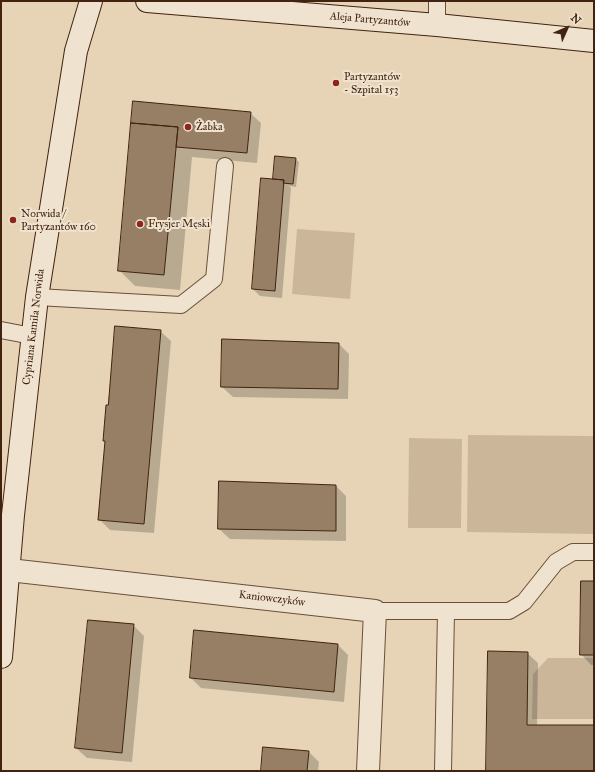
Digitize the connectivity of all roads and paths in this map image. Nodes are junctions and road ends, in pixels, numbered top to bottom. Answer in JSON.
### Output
{"nodes":[{"id":1,"x":91,"y":1,"type":"edge"},
{"id":2,"x":147,"y":1,"type":"edge"},
{"id":3,"x":437,"y":1,"type":"edge"},
{"id":4,"x":437,"y":25,"type":"junction"},
{"id":5,"x":594,"y":41,"type":"edge"},
{"id":6,"x":226,"y":166,"type":"dead end"},
{"id":7,"x":37,"y":297,"type":"junction"},
{"id":8,"x":1,"y":330,"type":"edge"},
{"id":9,"x":32,"y":336,"type":"junction"},
{"id":10,"x":594,"y":552,"type":"edge"},
{"id":11,"x":9,"y":570,"type":"junction"},
{"id":12,"x":375,"y":611,"type":"junction"},
{"id":13,"x":446,"y":611,"type":"junction"},
{"id":14,"x":1,"y":657,"type":"edge"},
{"id":15,"x":368,"y":771,"type":"edge"},
{"id":16,"x":443,"y":771,"type":"edge"}],
"edges":[{"from":1,"to":7,"type":"street","name":"Cypriana Kamila Norwida"},
{"from":2,"to":4,"type":"street","name":"Aleja Partyzantów"},
{"from":3,"to":4,"type":"lane"},
{"from":4,"to":5,"type":"street","name":"Aleja Partyzantów"},
{"from":6,"to":7,"type":"lane"},
{"from":7,"to":9,"type":"street","name":"Cypriana Kamila Norwida"},
{"from":8,"to":9,"type":"lane"},
{"from":9,"to":11,"type":"street","name":"Cypriana Kamila Norwida"},
{"from":10,"to":13,"type":"lane"},
{"from":11,"to":12,"type":"street","name":"Kaniowczyków"},
{"from":11,"to":14,"type":"street","name":"Cypriana Kamila Norwida"},
{"from":12,"to":13,"type":"lane"},
{"from":12,"to":15,"type":"street"},
{"from":13,"to":16,"type":"lane"}]}
